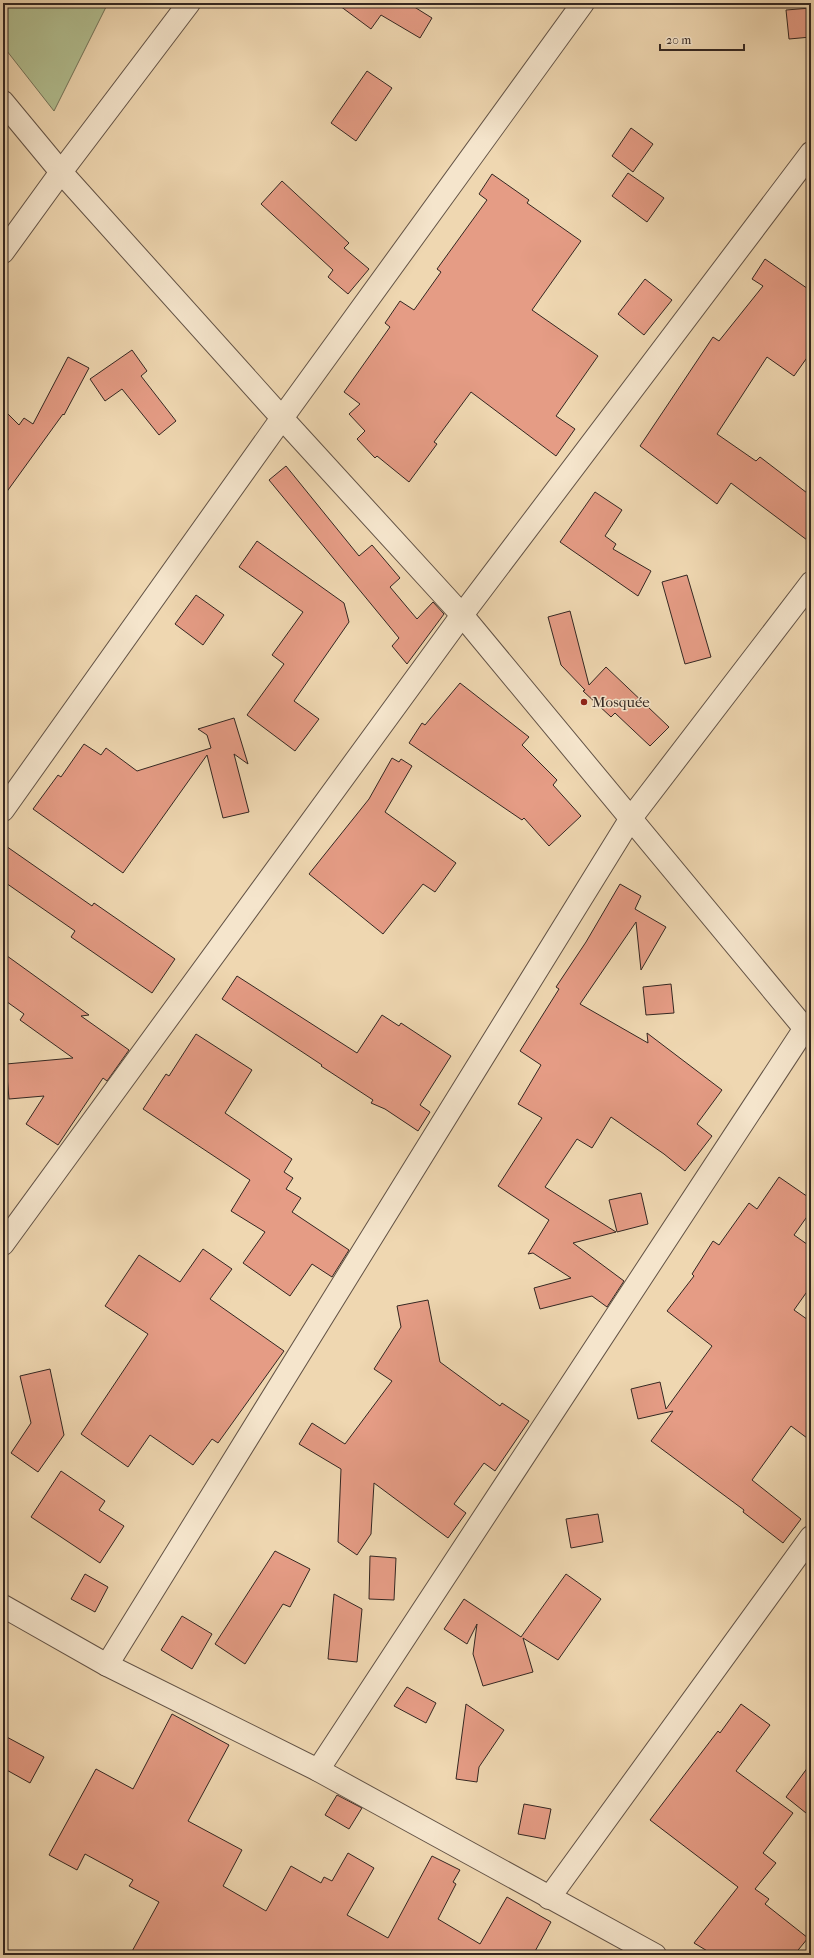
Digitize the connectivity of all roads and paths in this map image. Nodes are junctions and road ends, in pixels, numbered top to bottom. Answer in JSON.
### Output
{"nodes":[{"id":1,"x":189,"y":3,"type":"edge"},
{"id":2,"x":583,"y":3,"type":"edge"},
{"id":3,"x":3,"y":102,"type":"edge"},
{"id":4,"x":811,"y":153,"type":"edge"},
{"id":5,"x":61,"y":172,"type":"junction"},
{"id":6,"x":3,"y":252,"type":"edge"},
{"id":7,"x":282,"y":418,"type":"junction"},
{"id":8,"x":811,"y":583,"type":"edge"},
{"id":9,"x":462,"y":615,"type":"junction"},
{"id":10,"x":3,"y":810,"type":"edge"},
{"id":11,"x":631,"y":818,"type":"junction"},
{"id":12,"x":808,"y":1032,"type":"edge"},
{"id":13,"x":3,"y":1244,"type":"edge"},
{"id":14,"x":811,"y":1537,"type":"edge"},
{"id":15,"x":3,"y":1606,"type":"edge"},
{"id":16,"x":107,"y":1665,"type":"junction"},
{"id":17,"x":318,"y":1770,"type":"junction"},
{"id":18,"x":549,"y":1898,"type":"junction"},
{"id":19,"x":655,"y":1955,"type":"edge"}],
"edges":[{"from":1,"to":5,"type":"street"},
{"from":2,"to":7,"type":"street"},
{"from":3,"to":5,"type":"street"},
{"from":4,"to":9,"type":"street"},
{"from":5,"to":6,"type":"street"},
{"from":5,"to":7,"type":"street"},
{"from":7,"to":9,"type":"street"},
{"from":7,"to":10,"type":"street"},
{"from":8,"to":11,"type":"street"},
{"from":9,"to":11,"type":"street"},
{"from":9,"to":13,"type":"street"},
{"from":11,"to":12,"type":"street"},
{"from":11,"to":16,"type":"street"},
{"from":12,"to":17,"type":"street"},
{"from":14,"to":18,"type":"street"},
{"from":15,"to":16,"type":"street"},
{"from":16,"to":17,"type":"street"},
{"from":17,"to":18,"type":"street"},
{"from":18,"to":19,"type":"street"}]}
